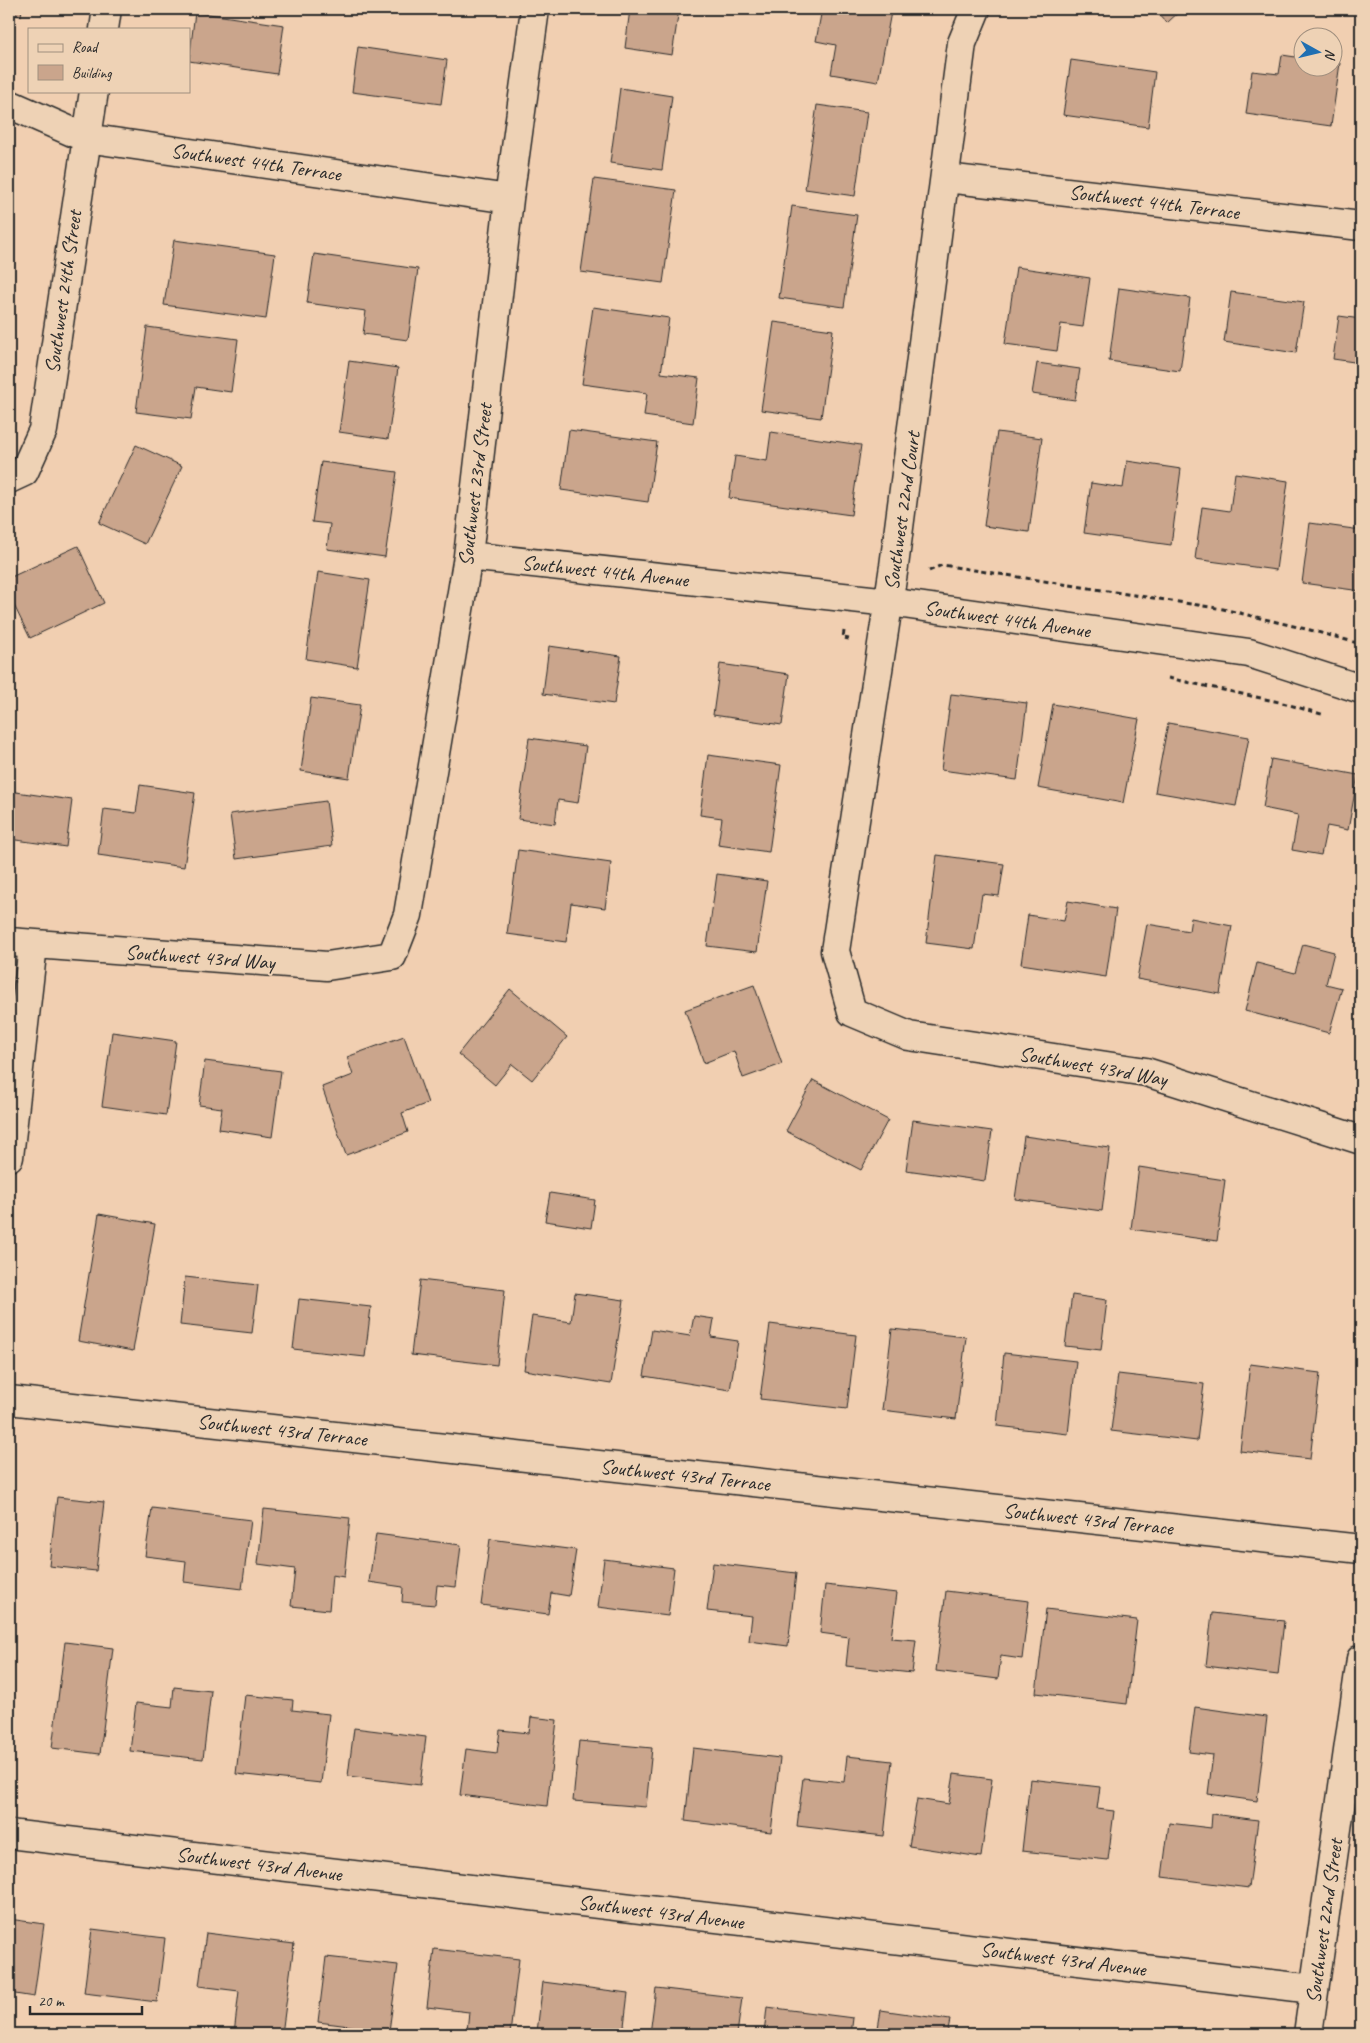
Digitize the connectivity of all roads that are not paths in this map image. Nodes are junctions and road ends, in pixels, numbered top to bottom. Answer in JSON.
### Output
{"nodes":[{"id":1,"x":107,"y":9,"type":"edge"},
{"id":2,"x":535,"y":9,"type":"edge"},
{"id":3,"x":976,"y":9,"type":"edge"},
{"id":4,"x":104,"y":28,"type":"edge"},
{"id":5,"x":94,"y":92,"type":"edge"},
{"id":6,"x":9,"y":104,"type":"edge"},
{"id":7,"x":86,"y":138,"type":"junction"},
{"id":8,"x":946,"y":178,"type":"junction"},
{"id":9,"x":509,"y":199,"type":"junction"},
{"id":10,"x":1361,"y":226,"type":"edge"},
{"id":11,"x":9,"y":480,"type":"edge"},
{"id":12,"x":468,"y":556,"type":"junction"},
{"id":13,"x":889,"y":602,"type":"junction"},
{"id":14,"x":1361,"y":689,"type":"edge"},
{"id":15,"x":21,"y":944,"type":"edge"},
{"id":16,"x":392,"y":956,"type":"joint"},
{"id":17,"x":852,"y":1012,"type":"joint"},
{"id":18,"x":1361,"y":1140,"type":"edge"},
{"id":19,"x":9,"y":1158,"type":"edge"},
{"id":20,"x":9,"y":1400,"type":"edge"},
{"id":21,"x":1361,"y":1549,"type":"edge"},
{"id":22,"x":1361,"y":1659,"type":"edge"},
{"id":23,"x":9,"y":1834,"type":"edge"},
{"id":24,"x":1313,"y":1989,"type":"junction"},
{"id":25,"x":1308,"y":2034,"type":"edge"}],
"edges":[{"from":1,"to":4,"type":"street"},
{"from":2,"to":9,"type":"street","name":"Southwest 23rd Street"},
{"from":3,"to":8,"type":"street","name":"Southwest 22nd Court"},
{"from":5,"to":7,"type":"street","name":"Southwest 24th Street"},
{"from":6,"to":7,"type":"street","name":"Southwest 44th Terrace"},
{"from":7,"to":9,"type":"street","name":"Southwest 44th Terrace"},
{"from":7,"to":11,"type":"street","name":"Southwest 24th Street"},
{"from":8,"to":10,"type":"street","name":"Southwest 44th Terrace"},
{"from":8,"to":13,"type":"street","name":"Southwest 22nd Court"},
{"from":9,"to":12,"type":"street","name":"Southwest 23rd Street"},
{"from":12,"to":13,"type":"street","name":"Southwest 44th Avenue"},
{"from":12,"to":16,"type":"street","name":"Southwest 23rd Street"},
{"from":13,"to":14,"type":"street","name":"Southwest 44th Avenue"},
{"from":13,"to":17,"type":"street","name":"Southwest 22nd Court"},
{"from":15,"to":16,"type":"street","name":"Southwest 43rd Way"},
{"from":15,"to":19,"type":"street"},
{"from":17,"to":18,"type":"street","name":"Southwest 43rd Way"},
{"from":20,"to":21,"type":"street","name":"Southwest 43rd Terrace"},
{"from":22,"to":24,"type":"street","name":"Southwest 22nd Street"},
{"from":23,"to":24,"type":"street","name":"Southwest 43rd Avenue"},
{"from":24,"to":25,"type":"street","name":"Southwest 22nd Street"}]}
